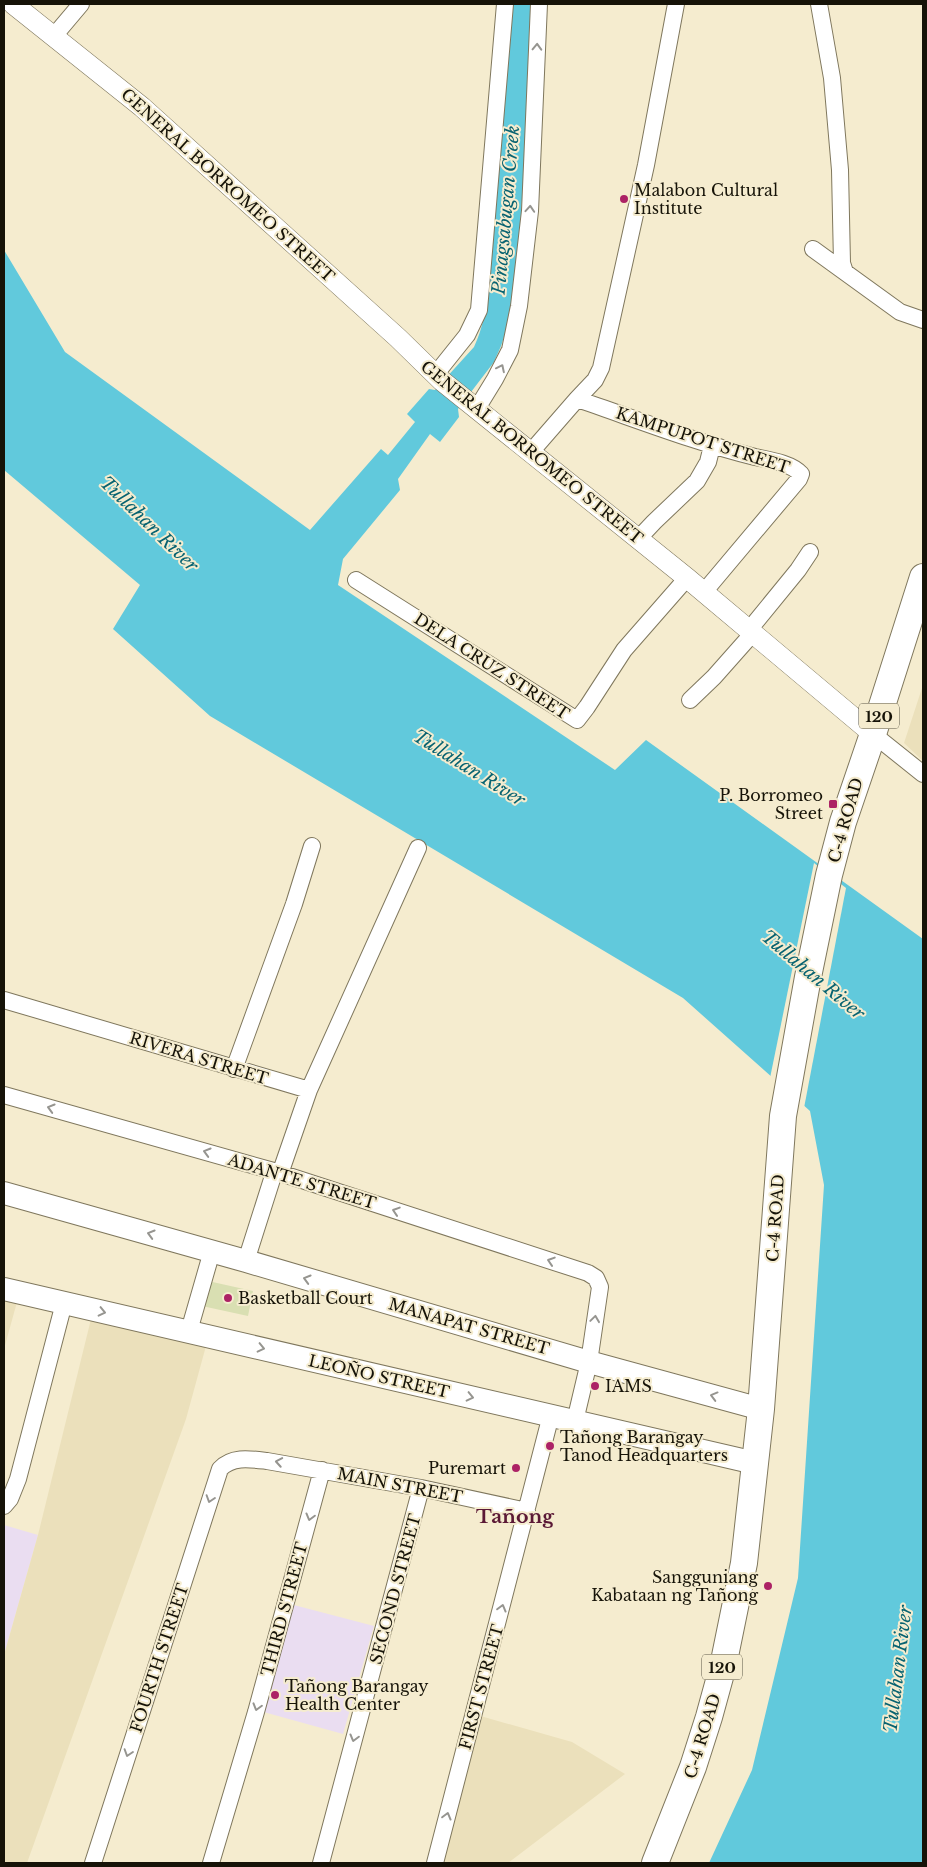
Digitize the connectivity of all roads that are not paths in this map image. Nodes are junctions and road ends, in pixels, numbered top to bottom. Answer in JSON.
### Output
{"nodes":[{"id":1,"x":13,"y":4,"type":"edge"},
{"id":2,"x":81,"y":4,"type":"edge"},
{"id":3,"x":505,"y":4,"type":"edge"},
{"id":4,"x":539,"y":4,"type":"edge"},
{"id":5,"x":676,"y":4,"type":"edge"},
{"id":6,"x":819,"y":4,"type":"edge"},
{"id":7,"x":54,"y":36,"type":"junction"},
{"id":8,"x":813,"y":250,"type":"dead end"},
{"id":9,"x":845,"y":272,"type":"junction"},
{"id":10,"x":923,"y":320,"type":"edge"},
{"id":11,"x":439,"y":378,"type":"junction"},
{"id":12,"x":576,"y":399,"type":"junction"},
{"id":13,"x":470,"y":404,"type":"junction"},
{"id":14,"x":712,"y":446,"type":"junction"},
{"id":15,"x":530,"y":453,"type":"junction"},
{"id":16,"x":638,"y":539,"type":"junction"},
{"id":17,"x":810,"y":552,"type":"dead end"},
{"id":18,"x":687,"y":578,"type":"junction"},
{"id":19,"x":923,"y":578,"type":"edge"},
{"id":20,"x":356,"y":580,"type":"dead end"},
{"id":21,"x":704,"y":592,"type":"junction"},
{"id":22,"x":751,"y":631,"type":"junction"},
{"id":23,"x":690,"y":700,"type":"dead end"},
{"id":24,"x":873,"y":734,"type":"junction"},
{"id":25,"x":923,"y":774,"type":"edge"},
{"id":26,"x":312,"y":846,"type":"dead end"},
{"id":27,"x":418,"y":848,"type":"dead end"},
{"id":28,"x":4,"y":1000,"type":"edge"},
{"id":29,"x":234,"y":1068,"type":"junction"},
{"id":30,"x":309,"y":1090,"type":"junction"},
{"id":31,"x":4,"y":1095,"type":"edge"},
{"id":32,"x":277,"y":1172,"type":"junction"},
{"id":33,"x":4,"y":1193,"type":"edge"},
{"id":34,"x":212,"y":1251,"type":"junction"},
{"id":35,"x":246,"y":1260,"type":"junction"},
{"id":36,"x":4,"y":1288,"type":"edge"},
{"id":37,"x":64,"y":1302,"type":"junction"},
{"id":38,"x":185,"y":1331,"type":"junction"},
{"id":39,"x":589,"y":1362,"type":"junction"},
{"id":40,"x":761,"y":1408,"type":"junction"},
{"id":41,"x":551,"y":1416,"type":"junction"},
{"id":42,"x":575,"y":1421,"type":"junction"},
{"id":43,"x":234,"y":1460,"type":"joint"},
{"id":44,"x":754,"y":1463,"type":"junction"},
{"id":45,"x":322,"y":1470,"type":"junction"},
{"id":46,"x":421,"y":1488,"type":"junction"},
{"id":47,"x":4,"y":1506,"type":"edge"},
{"id":48,"x":527,"y":1510,"type":"junction"},
{"id":49,"x":92,"y":1863,"type":"edge"},
{"id":50,"x":211,"y":1863,"type":"edge"},
{"id":51,"x":321,"y":1863,"type":"edge"},
{"id":52,"x":435,"y":1863,"type":"edge"},
{"id":53,"x":655,"y":1863,"type":"edge"}],
"edges":[{"from":1,"to":7,"type":"street","name":"GENERAL BORROMEO STREET"},
{"from":2,"to":7,"type":"street"},
{"from":3,"to":11,"type":"street"},
{"from":13,"to":4,"type":"street","one_way":true},
{"from":5,"to":12,"type":"street"},
{"from":6,"to":9,"type":"street"},
{"from":7,"to":11,"type":"street","name":"GENERAL BORROMEO STREET"},
{"from":8,"to":9,"type":"street"},
{"from":9,"to":10,"type":"street"},
{"from":11,"to":13,"type":"street","name":"GENERAL BORROMEO STREET"},
{"from":12,"to":14,"type":"street","name":"KAMPUPOT STREET"},
{"from":12,"to":15,"type":"street"},
{"from":13,"to":15,"type":"street","name":"GENERAL BORROMEO STREET"},
{"from":14,"to":16,"type":"street"},
{"from":14,"to":21,"type":"street","name":"KAMPUPOT STREET"},
{"from":15,"to":16,"type":"street","name":"GENERAL BORROMEO STREET"},
{"from":16,"to":18,"type":"street","name":"GENERAL BORROMEO STREET"},
{"from":17,"to":22,"type":"street"},
{"from":18,"to":20,"type":"street","name":"DELA CRUZ STREET"},
{"from":18,"to":21,"type":"street","name":"GENERAL BORROMEO STREET"},
{"from":19,"to":24,"type":"highway","name":"C-4 ROAD","number":"120"},
{"from":21,"to":22,"type":"street","name":"GENERAL BORROMEO STREET"},
{"from":22,"to":23,"type":"street"},
{"from":22,"to":24,"type":"street","name":"GENERAL BORROMEO STREET"},
{"from":24,"to":25,"type":"street","name":"GENERAL BORROMEO STREET"},
{"from":24,"to":40,"type":"highway","name":"C-4 ROAD","number":"120"},
{"from":26,"to":29,"type":"street"},
{"from":27,"to":30,"type":"street"},
{"from":28,"to":29,"type":"street","name":"RIVERA STREET"},
{"from":29,"to":30,"type":"street","name":"RIVERA STREET"},
{"from":30,"to":32,"type":"street"},
{"from":32,"to":31,"type":"street","name":"ADANTE STREET","one_way":true},
{"from":32,"to":35,"type":"street"},
{"from":39,"to":32,"type":"street","name":"ADANTE STREET","one_way":true},
{"from":34,"to":33,"type":"main road","name":"MANAPAT STREET","one_way":true},
{"from":34,"to":35,"type":"main road","name":"MANAPAT STREET"},
{"from":34,"to":38,"type":"street"},
{"from":39,"to":35,"type":"main road","name":"MANAPAT STREET","one_way":true},
{"from":36,"to":37,"type":"main road","name":"LEOÑO STREET"},
{"from":37,"to":38,"type":"main road","name":"LEOÑO STREET","one_way":true},
{"from":37,"to":47,"type":"street"},
{"from":38,"to":41,"type":"main road","name":"LEOÑO STREET","one_way":true},
{"from":40,"to":39,"type":"main road","name":"MANAPAT STREET","one_way":true},
{"from":39,"to":42,"type":"street"},
{"from":40,"to":44,"type":"highway","name":"C-4 ROAD","number":"120"},
{"from":41,"to":42,"type":"main road","name":"LEOÑO STREET"},
{"from":41,"to":48,"type":"street"},
{"from":42,"to":44,"type":"main road","name":"LEOÑO STREET"},
{"from":45,"to":43,"type":"street","name":"MAIN STREET","one_way":true},
{"from":43,"to":49,"type":"street","name":"FOURTH STREET","one_way":true},
{"from":44,"to":53,"type":"highway","name":"C-4 ROAD","number":"120"},
{"from":45,"to":46,"type":"street","name":"MAIN STREET"},
{"from":45,"to":50,"type":"street","name":"THIRD STREET","one_way":true},
{"from":46,"to":48,"type":"street","name":"MAIN STREET"},
{"from":46,"to":51,"type":"street","name":"SECOND STREET","one_way":true},
{"from":52,"to":48,"type":"street","name":"FIRST STREET","one_way":true}]}
